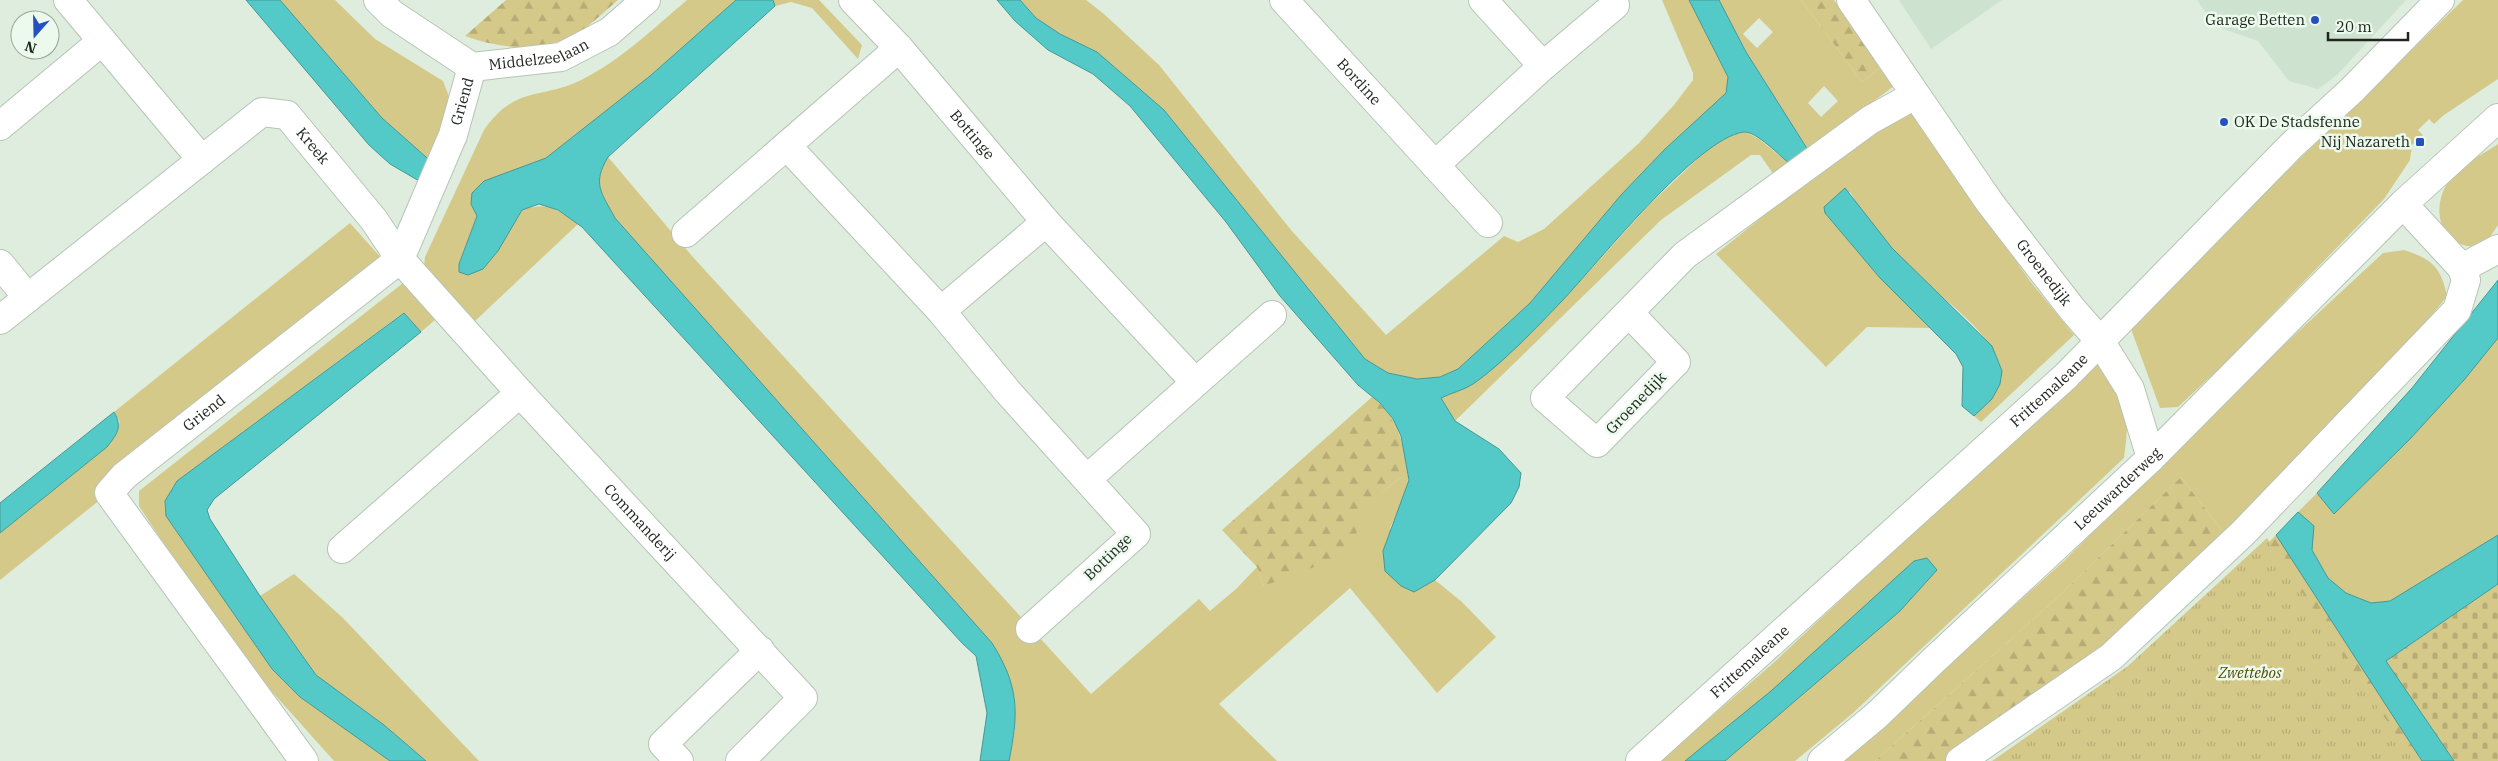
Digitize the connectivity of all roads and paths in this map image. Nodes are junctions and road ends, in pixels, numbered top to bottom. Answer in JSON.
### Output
{"nodes":[{"id":1,"x":68,"y":0,"type":"edge"},
{"id":2,"x":378,"y":0,"type":"edge"},
{"id":3,"x":646,"y":0,"type":"edge"},
{"id":4,"x":853,"y":0,"type":"edge"},
{"id":5,"x":1284,"y":0,"type":"edge"},
{"id":6,"x":1483,"y":0,"type":"edge"},
{"id":7,"x":1851,"y":0,"type":"edge"},
{"id":8,"x":2440,"y":0,"type":"edge"},
{"id":9,"x":1614,"y":5,"type":"dead end"},
{"id":10,"x":102,"y":41,"type":"junction"},
{"id":11,"x":899,"y":48,"type":"junction"},
{"id":12,"x":1543,"y":66,"type":"junction"},
{"id":13,"x":472,"y":67,"type":"junction"},
{"id":14,"x":1915,"y":95,"type":"junction"},
{"id":15,"x":2498,"y":118,"type":"edge"},
{"id":16,"x":0,"y":126,"type":"edge"},
{"id":17,"x":788,"y":146,"type":"junction"},
{"id":18,"x":202,"y":160,"type":"junction"},
{"id":19,"x":1435,"y":165,"type":"junction"},
{"id":20,"x":2403,"y":204,"type":"junction"},
{"id":21,"x":1046,"y":222,"type":"junction"},
{"id":22,"x":1488,"y":223,"type":"dead end"},
{"id":23,"x":686,"y":233,"type":"dead end"},
{"id":24,"x":2498,"y":249,"type":"edge"},
{"id":25,"x":400,"y":259,"type":"junction"},
{"id":26,"x":0,"y":264,"type":"edge"},
{"id":27,"x":2462,"y":268,"type":"junction"},
{"id":28,"x":28,"y":298,"type":"junction"},
{"id":29,"x":941,"y":311,"type":"junction"},
{"id":30,"x":1629,"y":313,"type":"junction"},
{"id":31,"x":1272,"y":315,"type":"dead end"},
{"id":32,"x":0,"y":320,"type":"edge"},
{"id":33,"x":2100,"y":341,"type":"junction"},
{"id":34,"x":1195,"y":382,"type":"junction"},
{"id":35,"x":520,"y":393,"type":"junction"},
{"id":36,"x":2151,"y":458,"type":"junction"},
{"id":37,"x":1087,"y":479,"type":"junction"},
{"id":38,"x":342,"y":549,"type":"dead end"},
{"id":39,"x":1030,"y":628,"type":"dead end"},
{"id":40,"x":760,"y":650,"type":"junction"},
{"id":41,"x":304,"y":761,"type":"edge"},
{"id":42,"x":679,"y":761,"type":"edge"},
{"id":43,"x":740,"y":761,"type":"edge"},
{"id":44,"x":1640,"y":761,"type":"edge"},
{"id":45,"x":1822,"y":761,"type":"edge"},
{"id":46,"x":1960,"y":761,"type":"edge"}],
"edges":[{"from":1,"to":10,"type":"street"},
{"from":2,"to":13,"type":"street","name":"Middelzeelaan"},
{"from":3,"to":13,"type":"street","name":"Middelzeelaan"},
{"from":4,"to":11,"type":"street","name":"Bottinge"},
{"from":5,"to":19,"type":"street","name":"Bordine"},
{"from":6,"to":12,"type":"street"},
{"from":7,"to":14,"type":"street","name":"Groenedijk"},
{"from":8,"to":33,"type":"street","name":"Frittemaleane"},
{"from":9,"to":12,"type":"street"},
{"from":10,"to":16,"type":"street"},
{"from":10,"to":18,"type":"street"},
{"from":11,"to":17,"type":"street"},
{"from":11,"to":21,"type":"street","name":"Bottinge"},
{"from":12,"to":19,"type":"street"},
{"from":13,"to":25,"type":"street","name":"Griend"},
{"from":14,"to":30,"type":"street","name":"Groenedijk"},
{"from":14,"to":33,"type":"street","name":"Groenedijk"},
{"from":15,"to":20,"type":"street","name":"Leeuwarderweg"},
{"from":17,"to":23,"type":"street"},
{"from":17,"to":29,"type":"street","name":"Bottinge"},
{"from":18,"to":25,"type":"street","name":"Kreek"},
{"from":18,"to":28,"type":"street","name":"Kreek"},
{"from":19,"to":22,"type":"street","name":"Bordine"},
{"from":20,"to":27,"type":"street"},
{"from":20,"to":36,"type":"street","name":"Leeuwarderweg"},
{"from":21,"to":29,"type":"street"},
{"from":21,"to":34,"type":"street","name":"Bottinge"},
{"from":24,"to":27,"type":"street"},
{"from":25,"to":35,"type":"street","name":"Commanderij"},
{"from":25,"to":41,"type":"street","name":"Griend"},
{"from":26,"to":28,"type":"street"},
{"from":27,"to":46,"type":"street"},
{"from":28,"to":32,"type":"street","name":"Kreek"},
{"from":29,"to":37,"type":"street","name":"Bottinge"},
{"from":30,"to":30,"type":"street","name":"Groenedijk"},
{"from":31,"to":34,"type":"street"},
{"from":33,"to":36,"type":"street","name":"Groenedijk"},
{"from":33,"to":44,"type":"street","name":"Frittemaleane"},
{"from":34,"to":37,"type":"street"},
{"from":35,"to":38,"type":"street"},
{"from":35,"to":40,"type":"street","name":"Commanderij"},
{"from":36,"to":45,"type":"street","name":"Leeuwarderweg"},
{"from":37,"to":39,"type":"street","name":"Bottinge"},
{"from":40,"to":42,"type":"street"},
{"from":40,"to":43,"type":"street","name":"Commanderij"}]}
